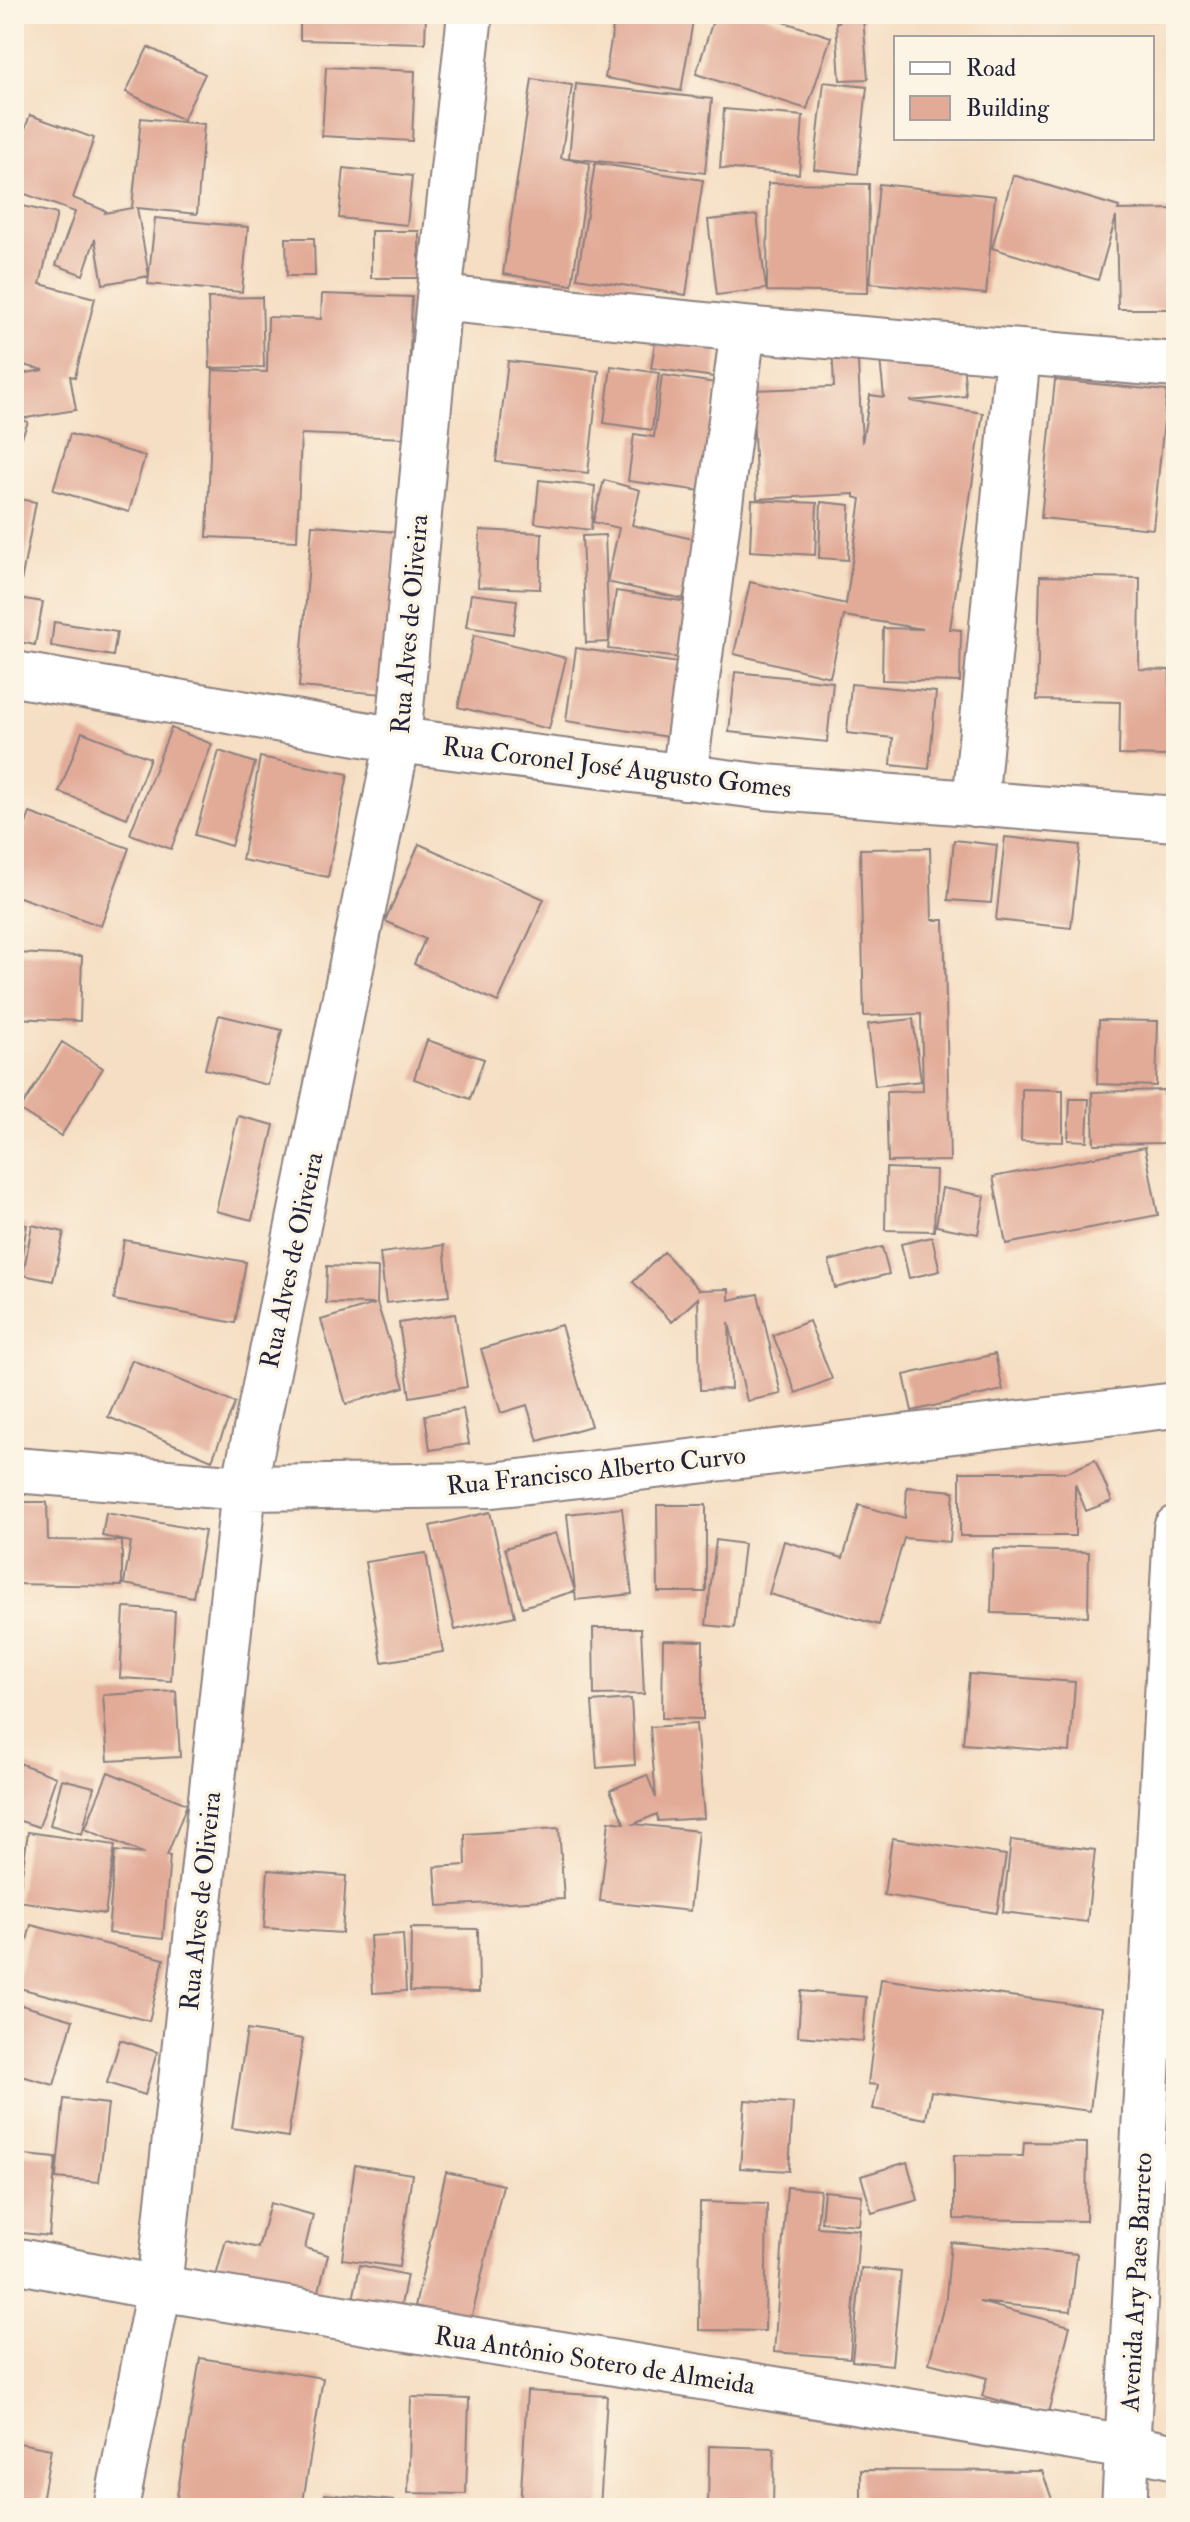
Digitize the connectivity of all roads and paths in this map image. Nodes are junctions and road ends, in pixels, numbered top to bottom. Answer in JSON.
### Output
{"nodes":[{"id":1,"x":470,"y":14,"type":"edge"},
{"id":2,"x":439,"y":298,"type":"junction"},
{"id":3,"x":743,"y":329,"type":"junction"},
{"id":4,"x":1018,"y":353,"type":"junction"},
{"id":5,"x":1176,"y":365,"type":"edge"},
{"id":6,"x":14,"y":674,"type":"edge"},
{"id":7,"x":398,"y":740,"type":"junction"},
{"id":8,"x":684,"y":777,"type":"junction"},
{"id":9,"x":975,"y":804,"type":"junction"},
{"id":10,"x":1176,"y":819,"type":"edge"},
{"id":11,"x":1176,"y":1405,"type":"edge"},
{"id":12,"x":14,"y":1470,"type":"edge"},
{"id":13,"x":244,"y":1488,"type":"junction"},
{"id":14,"x":1176,"y":1528,"type":"edge"},
{"id":15,"x":14,"y":2260,"type":"edge"},
{"id":16,"x":159,"y":2288,"type":"junction"},
{"id":17,"x":1127,"y":2447,"type":"junction"},
{"id":18,"x":1176,"y":2457,"type":"edge"},
{"id":19,"x":116,"y":2508,"type":"edge"},
{"id":20,"x":1124,"y":2508,"type":"edge"}],
"edges":[{"from":1,"to":2,"type":"street","name":"Rua Alves de Oliveira"},
{"from":2,"to":3,"type":"street"},
{"from":2,"to":7,"type":"street","name":"Rua Alves de Oliveira"},
{"from":3,"to":4,"type":"street"},
{"from":3,"to":8,"type":"street"},
{"from":4,"to":5,"type":"street"},
{"from":4,"to":9,"type":"street"},
{"from":6,"to":7,"type":"street","name":"Rua Coronel José Augusto Gomes"},
{"from":7,"to":8,"type":"street","name":"Rua Coronel José Augusto Gomes"},
{"from":7,"to":13,"type":"street","name":"Rua Alves de Oliveira"},
{"from":8,"to":9,"type":"street","name":"Rua Coronel José Augusto Gomes"},
{"from":9,"to":10,"type":"street","name":"Rua Coronel José Augusto Gomes"},
{"from":11,"to":13,"type":"street","name":"Rua Francisco Alberto Curvo"},
{"from":12,"to":13,"type":"street","name":"Rua Francisco Alberto Curvo"},
{"from":13,"to":16,"type":"street","name":"Rua Alves de Oliveira"},
{"from":14,"to":17,"type":"street","name":"Avenida Ary Paes Barreto"},
{"from":15,"to":16,"type":"street","name":"Rua Antônio Sotero de Almeida"},
{"from":16,"to":17,"type":"street","name":"Rua Antônio Sotero de Almeida"},
{"from":16,"to":19,"type":"street","name":"Rua Alves de Oliveira"},
{"from":17,"to":18,"type":"street","name":"Rua Antônio Sotero de Almeida"},
{"from":17,"to":20,"type":"street","name":"Avenida Ary Paes Barreto"}]}
